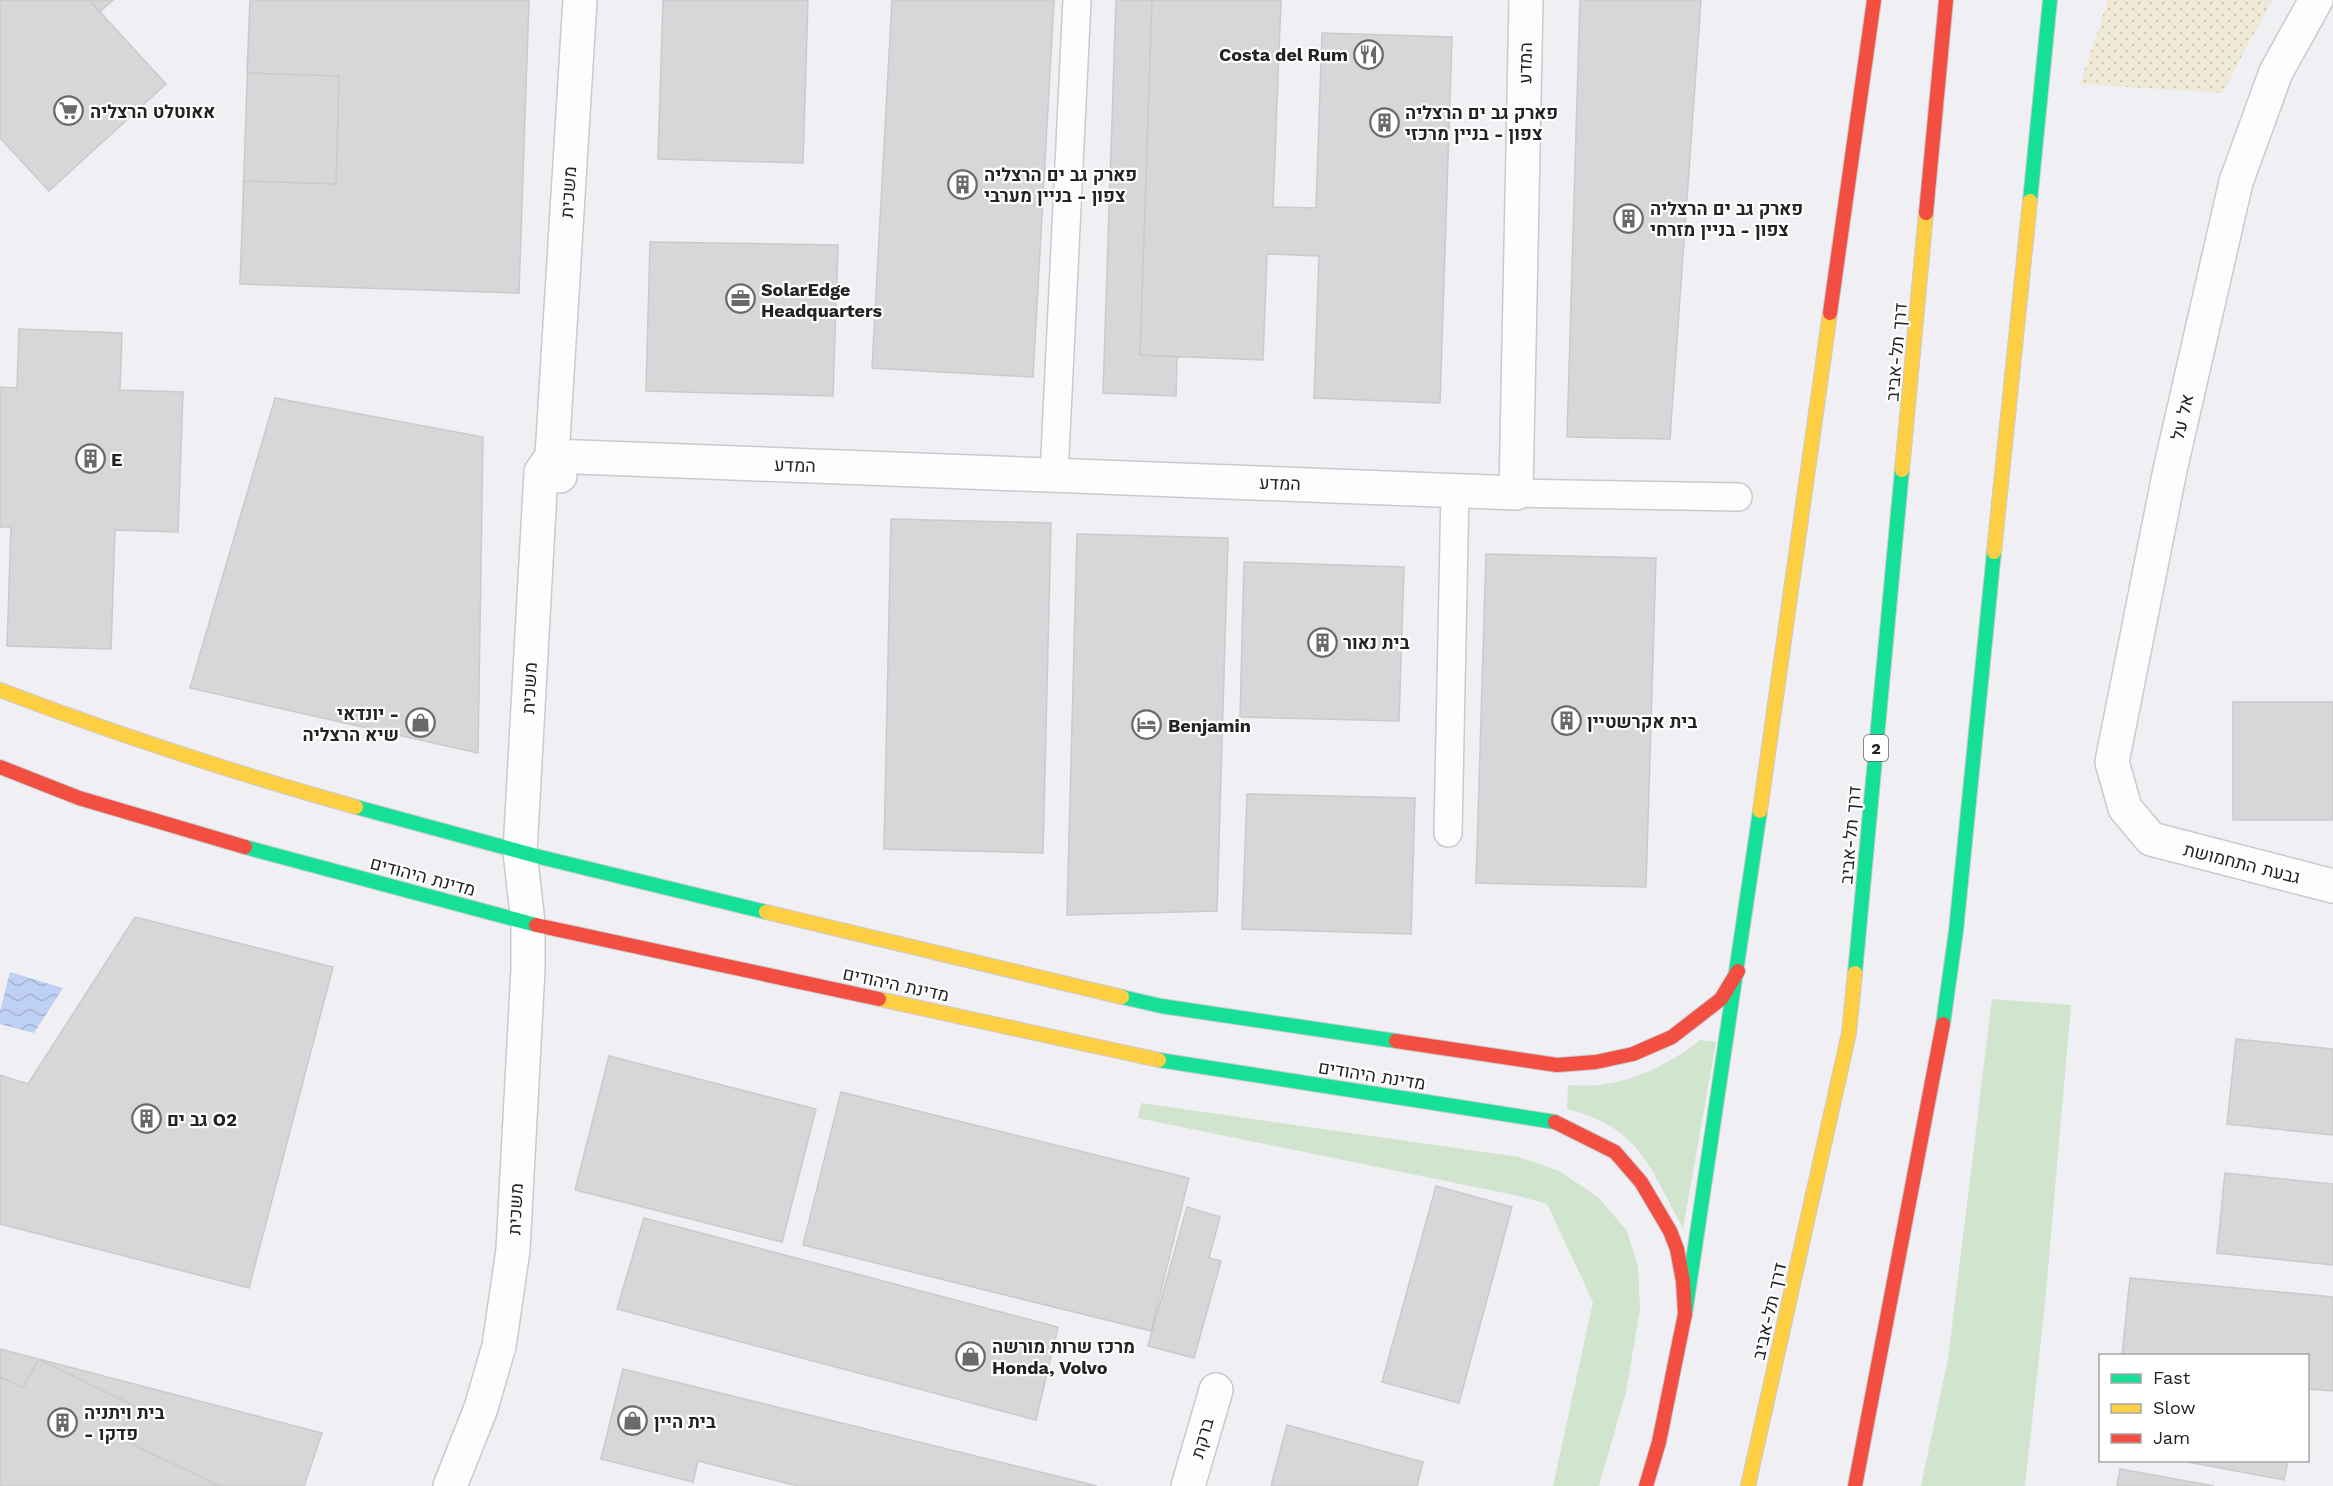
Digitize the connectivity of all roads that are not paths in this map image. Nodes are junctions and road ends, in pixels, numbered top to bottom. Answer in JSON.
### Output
{"nodes":[{"id":1,"x":580,"y":0,"type":"edge"},
{"id":2,"x":1077,"y":0,"type":"edge"},
{"id":3,"x":1526,"y":0,"type":"edge"},
{"id":4,"x":1874,"y":0,"type":"edge"},
{"id":5,"x":1946,"y":0,"type":"edge"},
{"id":6,"x":2050,"y":0,"type":"edge"},
{"id":7,"x":2316,"y":0,"type":"edge"},
{"id":8,"x":552,"y":456,"type":"junction"},
{"id":9,"x":1054,"y":475,"type":"junction"},
{"id":10,"x":1455,"y":490,"type":"junction"},
{"id":11,"x":1516,"y":493,"type":"junction"},
{"id":12,"x":1738,"y":497,"type":"dead end"},
{"id":13,"x":0,"y":690,"type":"edge"},
{"id":14,"x":0,"y":767,"type":"edge"},
{"id":15,"x":1448,"y":833,"type":"dead end"},
{"id":16,"x":2151,"y":839,"type":"joint"},
{"id":17,"x":530,"y":854,"type":"junction"},
{"id":18,"x":2333,"y":886,"type":"edge"},
{"id":19,"x":528,"y":922,"type":"junction"},
{"id":20,"x":1738,"y":971,"type":"junction"},
{"id":21,"x":1686,"y":1314,"type":"junction"},
{"id":22,"x":1216,"y":1390,"type":"dead end"},
{"id":23,"x":450,"y":1486,"type":"edge"},
{"id":24,"x":1188,"y":1486,"type":"edge"},
{"id":25,"x":1646,"y":1486,"type":"edge"},
{"id":26,"x":1748,"y":1486,"type":"edge"},
{"id":27,"x":1855,"y":1486,"type":"edge"}],
"edges":[{"from":1,"to":8,"type":"street","name":"משכית"},
{"from":2,"to":9,"type":"lane"},
{"from":3,"to":11,"type":"street","name":"המדע"},
{"from":4,"to":20,"type":"main road"},
{"from":5,"to":26,"type":"main road","name":"דרך תל-אביב","number":"2"},
{"from":6,"to":27,"type":"main road"},
{"from":7,"to":16,"type":"street","name":"אל על"},
{"from":8,"to":9,"type":"street","name":"המדע"},
{"from":8,"to":17,"type":"street","name":"משכית"},
{"from":9,"to":10,"type":"street","name":"המדע"},
{"from":10,"to":11,"type":"street","name":"המדע"},
{"from":10,"to":15,"type":"lane"},
{"from":11,"to":12,"type":"lane"},
{"from":13,"to":17,"type":"main road","name":"מדינת היהודים"},
{"from":14,"to":19,"type":"main road","name":"מדינת היהודים"},
{"from":16,"to":18,"type":"street","name":"גבעת התחמושת"},
{"from":17,"to":19,"type":"street","name":"משכית"},
{"from":17,"to":20,"type":"main road","name":"מדינת היהודים"},
{"from":19,"to":21,"type":"main road","name":"מדינת היהודים"},
{"from":19,"to":23,"type":"street","name":"משכית"},
{"from":20,"to":21,"type":"main road"},
{"from":21,"to":25,"type":"main road"},
{"from":22,"to":24,"type":"street","name":"ברקת"}]}
